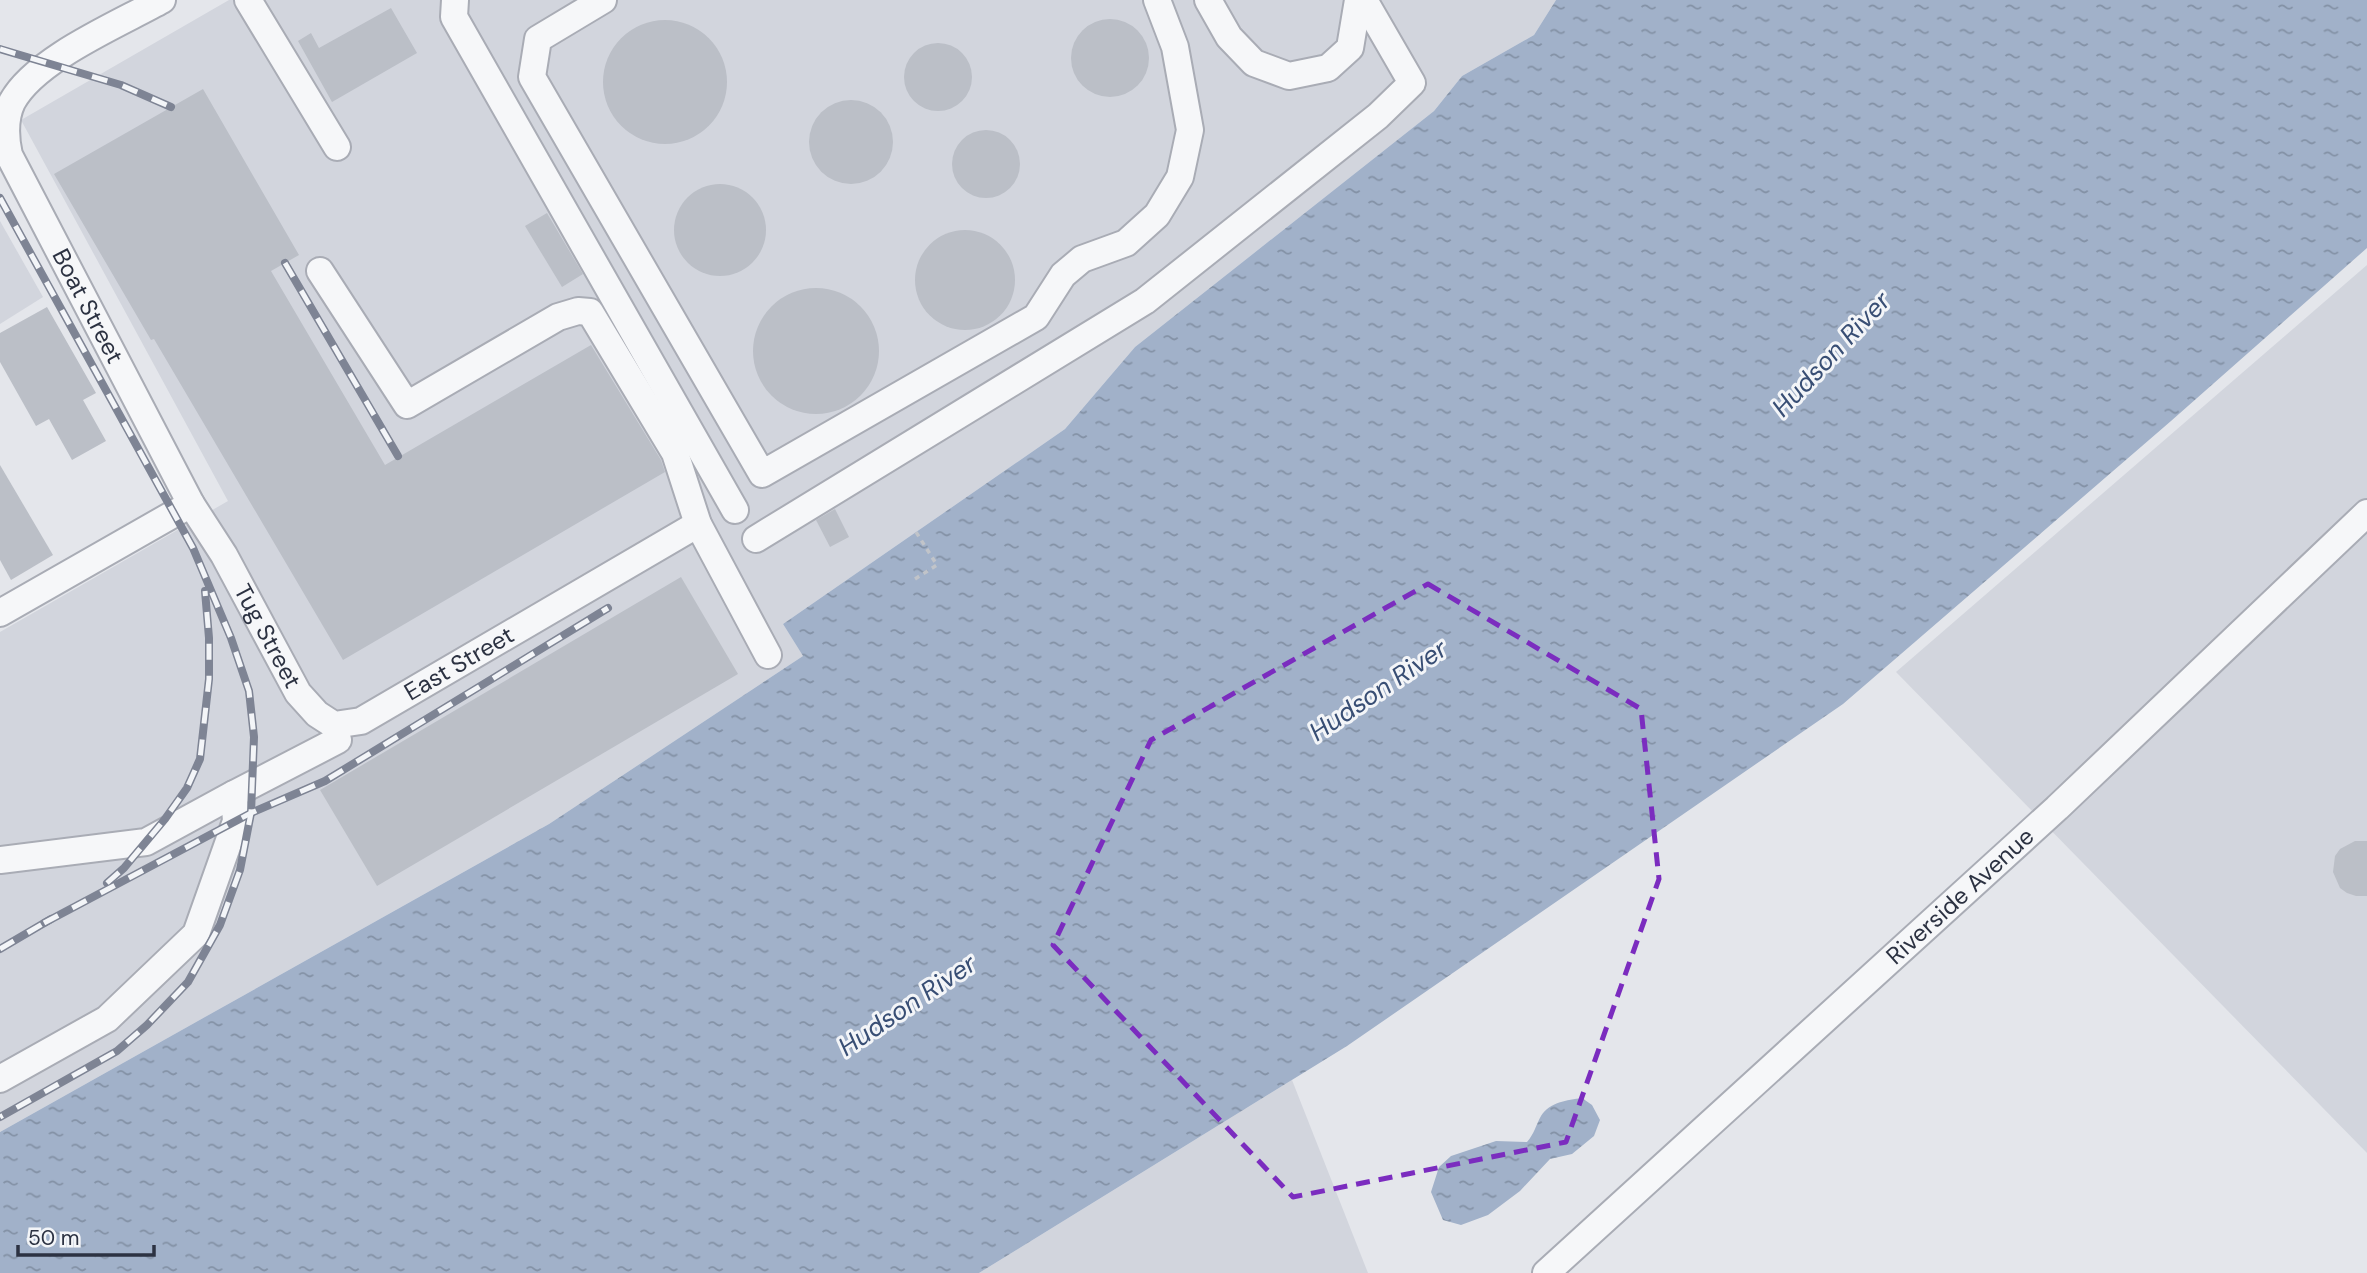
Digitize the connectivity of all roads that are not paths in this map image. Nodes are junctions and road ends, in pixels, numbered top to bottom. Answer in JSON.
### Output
{"nodes":[{"id":1,"x":162,"y":0,"type":"edge"},
{"id":2,"x":247,"y":0,"type":"edge"},
{"id":3,"x":455,"y":0,"type":"edge"},
{"id":4,"x":603,"y":0,"type":"edge"},
{"id":5,"x":1157,"y":0,"type":"edge"},
{"id":6,"x":1208,"y":0,"type":"edge"},
{"id":7,"x":1358,"y":0,"type":"edge"},
{"id":8,"x":1364,"y":0,"type":"edge"},
{"id":9,"x":7,"y":108,"type":"edge"},
{"id":10,"x":337,"y":147,"type":"dead end"},
{"id":11,"x":320,"y":271,"type":"dead end"},
{"id":12,"x":191,"y":504,"type":"junction"},
{"id":13,"x":735,"y":510,"type":"dead end"},
{"id":14,"x":2367,"y":513,"type":"edge"},
{"id":15,"x":698,"y":524,"type":"junction"},
{"id":16,"x":756,"y":539,"type":"dead end"},
{"id":17,"x":0,"y":613,"type":"edge"},
{"id":18,"x":768,"y":654,"type":"dead end"},
{"id":19,"x":326,"y":720,"type":"junction"},
{"id":20,"x":233,"y":794,"type":"junction"},
{"id":21,"x":0,"y":860,"type":"edge"},
{"id":22,"x":0,"y":1079,"type":"edge"},
{"id":23,"x":1545,"y":1273,"type":"edge"}],
"edges":[{"from":1,"to":9,"type":"street"},
{"from":2,"to":10,"type":"street"},
{"from":3,"to":13,"type":"street"},
{"from":4,"to":5,"type":"street"},
{"from":6,"to":7,"type":"street"},
{"from":8,"to":16,"type":"street"},
{"from":9,"to":12,"type":"street","name":"Boat Street"},
{"from":11,"to":15,"type":"street"},
{"from":12,"to":17,"type":"street"},
{"from":12,"to":19,"type":"street","name":"Tug Street"},
{"from":14,"to":23,"type":"street","name":"Riverside Avenue"},
{"from":15,"to":18,"type":"street"},
{"from":15,"to":19,"type":"street","name":"East Street"},
{"from":19,"to":20,"type":"street"},
{"from":20,"to":21,"type":"street"},
{"from":20,"to":22,"type":"street"}]}
